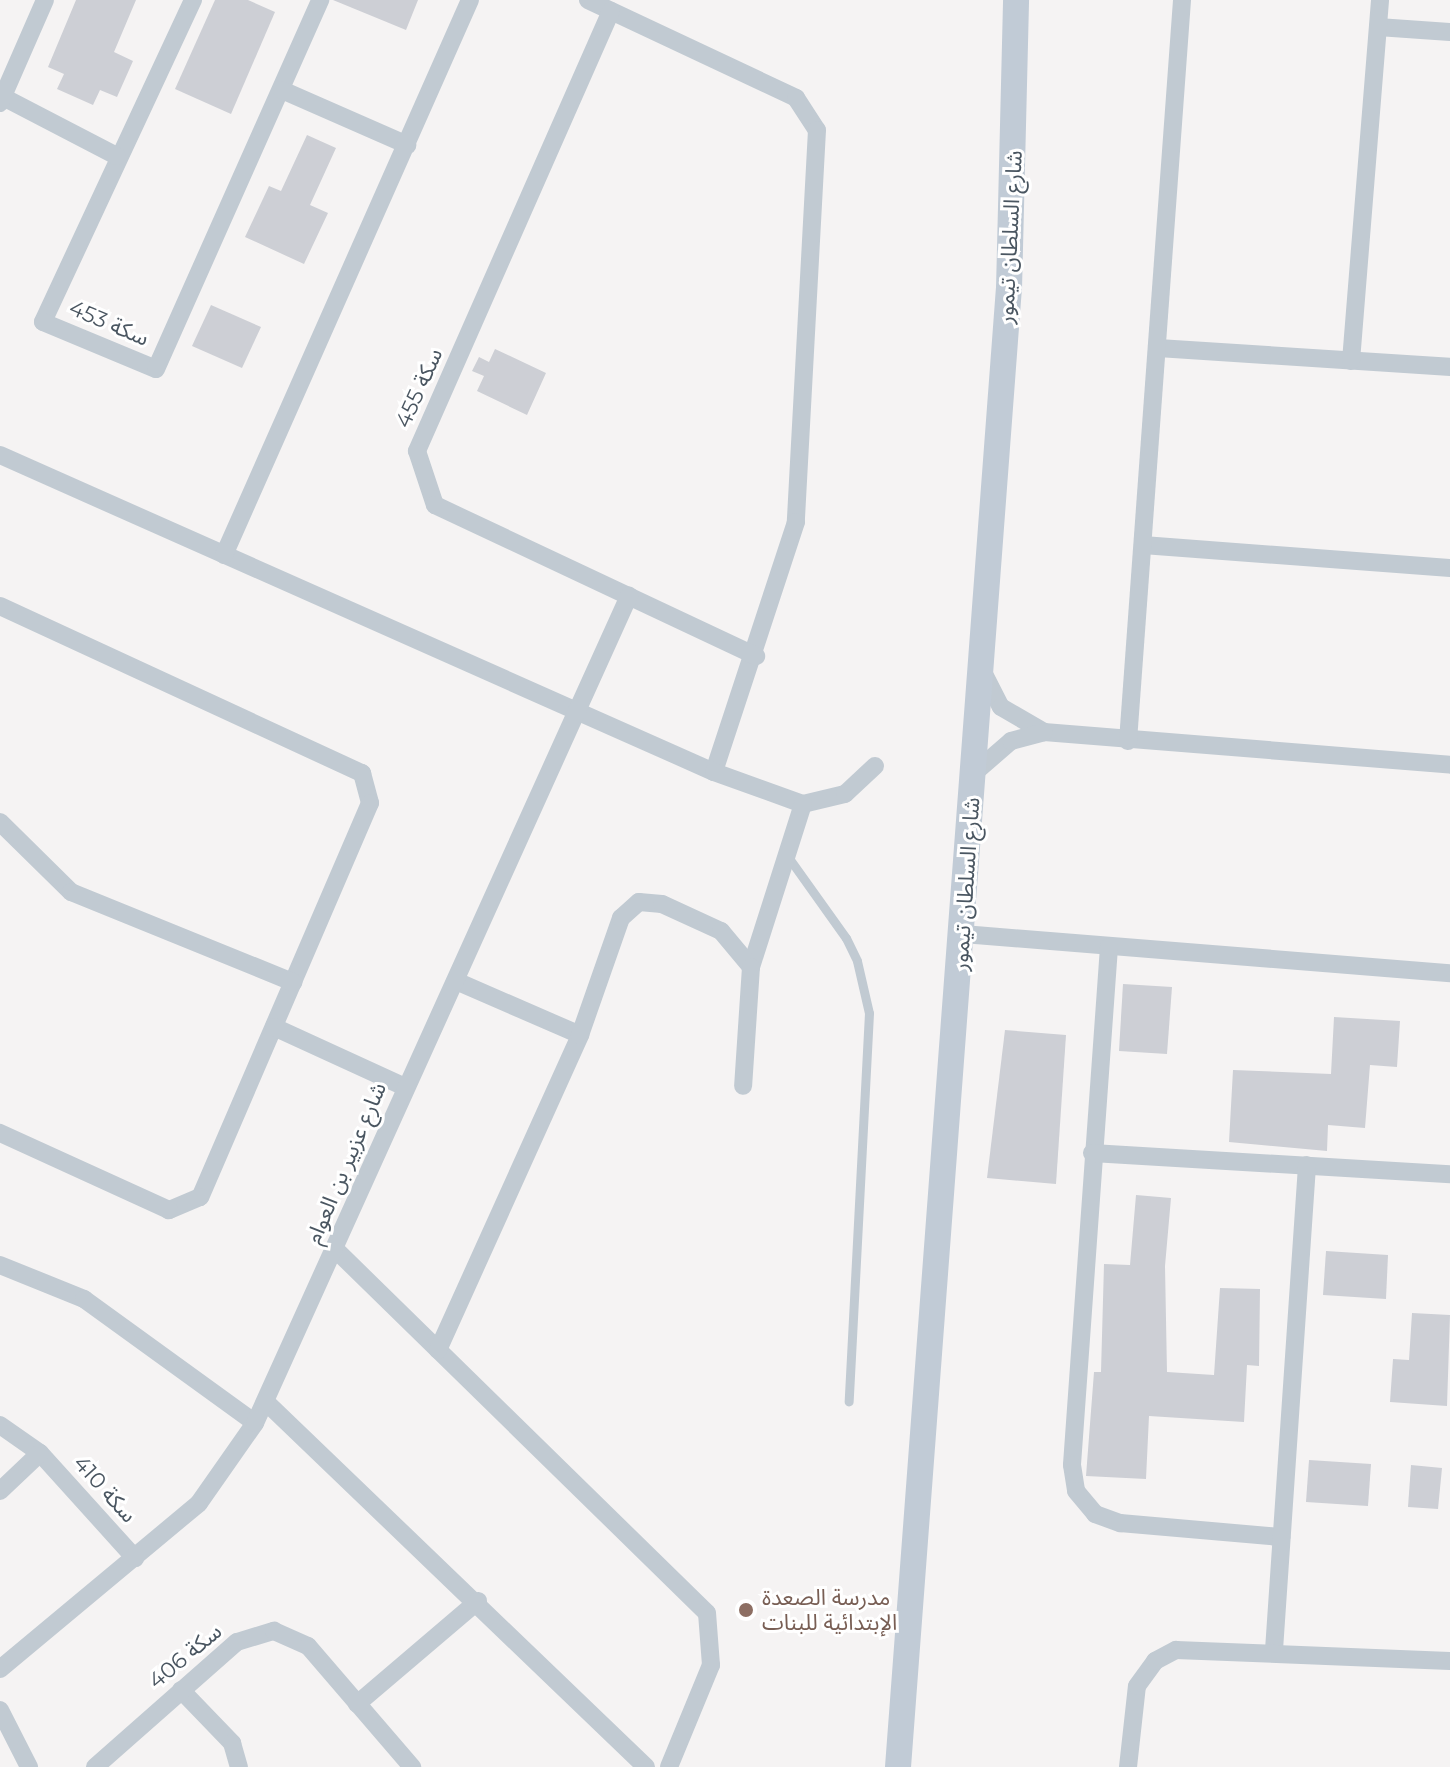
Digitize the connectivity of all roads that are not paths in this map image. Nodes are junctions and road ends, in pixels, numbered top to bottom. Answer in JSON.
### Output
{"nodes":[{"id":1,"x":45,"y":0,"type":"edge"},
{"id":2,"x":193,"y":0,"type":"edge"},
{"id":3,"x":320,"y":0,"type":"edge"},
{"id":4,"x":470,"y":0,"type":"edge"},
{"id":5,"x":588,"y":0,"type":"edge"},
{"id":6,"x":1004,"y":0,"type":"edge"},
{"id":7,"x":1016,"y":0,"type":"edge"},
{"id":8,"x":1182,"y":0,"type":"edge"},
{"id":9,"x":1380,"y":0,"type":"edge"},
{"id":10,"x":611,"y":11,"type":"junction"},
{"id":11,"x":1378,"y":27,"type":"junction"},
{"id":12,"x":1450,"y":32,"type":"edge"},
{"id":13,"x":282,"y":90,"type":"junction"},
{"id":14,"x":1,"y":100,"type":"edge"},
{"id":15,"x":407,"y":145,"type":"junction"},
{"id":16,"x":117,"y":156,"type":"junction"},
{"id":17,"x":1158,"y":348,"type":"junction"},
{"id":18,"x":1351,"y":361,"type":"junction"},
{"id":19,"x":1450,"y":367,"type":"edge"},
{"id":20,"x":0,"y":455,"type":"edge"},
{"id":21,"x":1143,"y":545,"type":"junction"},
{"id":22,"x":224,"y":555,"type":"junction"},
{"id":23,"x":1450,"y":568,"type":"edge"},
{"id":24,"x":629,"y":596,"type":"junction"},
{"id":25,"x":0,"y":606,"type":"edge"},
{"id":26,"x":756,"y":656,"type":"junction"},
{"id":27,"x":980,"y":662,"type":"junction"},
{"id":28,"x":577,"y":711,"type":"junction"},
{"id":29,"x":1044,"y":732,"type":"junction"},
{"id":30,"x":1128,"y":741,"type":"junction"},
{"id":31,"x":1450,"y":765,"type":"edge"},
{"id":32,"x":875,"y":766,"type":"dead end"},
{"id":33,"x":714,"y":772,"type":"junction"},
{"id":34,"x":973,"y":774,"type":"junction"},
{"id":35,"x":803,"y":804,"type":"junction"},
{"id":36,"x":0,"y":822,"type":"edge"},
{"id":37,"x":786,"y":854,"type":"junction"},
{"id":38,"x":963,"y":934,"type":"junction"},
{"id":39,"x":1109,"y":947,"type":"junction"},
{"id":40,"x":751,"y":967,"type":"junction"},
{"id":41,"x":1450,"y":973,"type":"edge"},
{"id":42,"x":456,"y":981,"type":"junction"},
{"id":43,"x":293,"y":982,"type":"junction"},
{"id":44,"x":274,"y":1027,"type":"junction"},
{"id":45,"x":580,"y":1035,"type":"junction"},
{"id":46,"x":743,"y":1086,"type":"dead end"},
{"id":47,"x":405,"y":1087,"type":"junction"},
{"id":48,"x":0,"y":1133,"type":"edge"},
{"id":49,"x":1092,"y":1153,"type":"junction"},
{"id":50,"x":1307,"y":1165,"type":"junction"},
{"id":51,"x":1450,"y":1174,"type":"edge"},
{"id":52,"x":336,"y":1250,"type":"junction"},
{"id":53,"x":0,"y":1265,"type":"edge"},
{"id":54,"x":438,"y":1350,"type":"junction"},
{"id":55,"x":849,"y":1401,"type":"dead end"},
{"id":56,"x":266,"y":1402,"type":"junction"},
{"id":57,"x":255,"y":1423,"type":"junction"},
{"id":58,"x":0,"y":1425,"type":"edge"},
{"id":59,"x":40,"y":1453,"type":"junction"},
{"id":60,"x":0,"y":1491,"type":"edge"},
{"id":61,"x":1281,"y":1537,"type":"junction"},
{"id":62,"x":135,"y":1558,"type":"junction"},
{"id":63,"x":478,"y":1601,"type":"junction"},
{"id":64,"x":1274,"y":1650,"type":"junction"},
{"id":65,"x":1450,"y":1661,"type":"edge"},
{"id":66,"x":0,"y":1669,"type":"edge"},
{"id":67,"x":181,"y":1690,"type":"junction"},
{"id":68,"x":357,"y":1704,"type":"junction"},
{"id":69,"x":0,"y":1710,"type":"edge"},
{"id":70,"x":29,"y":1767,"type":"edge"},
{"id":71,"x":95,"y":1767,"type":"edge"},
{"id":72,"x":239,"y":1767,"type":"edge"},
{"id":73,"x":412,"y":1767,"type":"edge"},
{"id":74,"x":646,"y":1767,"type":"edge"},
{"id":75,"x":669,"y":1767,"type":"edge"},
{"id":76,"x":885,"y":1767,"type":"edge"},
{"id":77,"x":898,"y":1767,"type":"edge"},
{"id":78,"x":1128,"y":1767,"type":"edge"}],
"edges":[{"from":1,"to":14,"type":"street"},
{"from":2,"to":16,"type":"street","name":"سكة 453"},
{"from":3,"to":13,"type":"street","name":"سكة 453"},
{"from":4,"to":15,"type":"street"},
{"from":5,"to":10,"type":"street"},
{"from":6,"to":76,"type":"main road","name":"شارع السلطان تيمور"},
{"from":7,"to":27,"type":"main road","name":"شارع السلطان تيمور"},
{"from":8,"to":17,"type":"street"},
{"from":9,"to":11,"type":"street"},
{"from":10,"to":24,"type":"street","name":"سكة 455"},
{"from":10,"to":26,"type":"street"},
{"from":11,"to":12,"type":"street"},
{"from":11,"to":18,"type":"street"},
{"from":13,"to":15,"type":"street"},
{"from":13,"to":16,"type":"street","name":"سكة 453"},
{"from":14,"to":16,"type":"street"},
{"from":15,"to":22,"type":"street"},
{"from":17,"to":18,"type":"street"},
{"from":17,"to":21,"type":"street"},
{"from":18,"to":19,"type":"street"},
{"from":20,"to":22,"type":"street"},
{"from":21,"to":23,"type":"street"},
{"from":21,"to":30,"type":"street"},
{"from":22,"to":28,"type":"street"},
{"from":24,"to":26,"type":"street","name":"سكة 455"},
{"from":24,"to":28,"type":"street","name":"شارع عزبير بن العوام"},
{"from":25,"to":43,"type":"street"},
{"from":26,"to":33,"type":"street"},
{"from":27,"to":29,"type":"street"},
{"from":27,"to":34,"type":"main road","name":"شارع السلطان تيمور"},
{"from":28,"to":33,"type":"street"},
{"from":28,"to":42,"type":"street","name":"شارع عزبير بن العوام"},
{"from":29,"to":30,"type":"street"},
{"from":29,"to":34,"type":"street"},
{"from":30,"to":31,"type":"street"},
{"from":32,"to":35,"type":"street"},
{"from":33,"to":35,"type":"street"},
{"from":34,"to":38,"type":"main road","name":"شارع السلطان تيمور"},
{"from":35,"to":37,"type":"street"},
{"from":36,"to":43,"type":"street"},
{"from":37,"to":40,"type":"street"},
{"from":37,"to":55,"type":"lane"},
{"from":38,"to":39,"type":"street"},
{"from":38,"to":77,"type":"main road","name":"شارع السلطان تيمور"},
{"from":39,"to":41,"type":"street"},
{"from":39,"to":49,"type":"street"},
{"from":40,"to":45,"type":"street"},
{"from":40,"to":46,"type":"street"},
{"from":42,"to":45,"type":"street"},
{"from":42,"to":47,"type":"street","name":"شارع عزبير بن العوام"},
{"from":43,"to":44,"type":"street"},
{"from":44,"to":47,"type":"street"},
{"from":44,"to":48,"type":"street"},
{"from":45,"to":54,"type":"street"},
{"from":47,"to":52,"type":"street","name":"شارع عزبير بن العوام"},
{"from":49,"to":50,"type":"street"},
{"from":49,"to":61,"type":"street"},
{"from":50,"to":51,"type":"street"},
{"from":50,"to":61,"type":"street"},
{"from":52,"to":54,"type":"street"},
{"from":52,"to":56,"type":"street","name":"شارع عزبير بن العوام"},
{"from":53,"to":57,"type":"street"},
{"from":54,"to":75,"type":"street"},
{"from":56,"to":57,"type":"street","name":"شارع عزبير بن العوام"},
{"from":56,"to":63,"type":"street"},
{"from":57,"to":62,"type":"street","name":"شارع عزبير بن العوام"},
{"from":58,"to":59,"type":"street","name":"سكة 410"},
{"from":59,"to":60,"type":"street","name":"سكة 410"},
{"from":59,"to":62,"type":"street","name":"سكة 410"},
{"from":61,"to":64,"type":"street"},
{"from":62,"to":66,"type":"street","name":"شارع عزبير بن العوام"},
{"from":63,"to":68,"type":"street"},
{"from":63,"to":74,"type":"street"},
{"from":64,"to":65,"type":"street"},
{"from":64,"to":78,"type":"street"},
{"from":67,"to":68,"type":"street","name":"سكة 406"},
{"from":67,"to":71,"type":"street","name":"سكة 406"},
{"from":67,"to":72,"type":"street"},
{"from":68,"to":73,"type":"street","name":"سكة 406"},
{"from":69,"to":70,"type":"street"}]}
